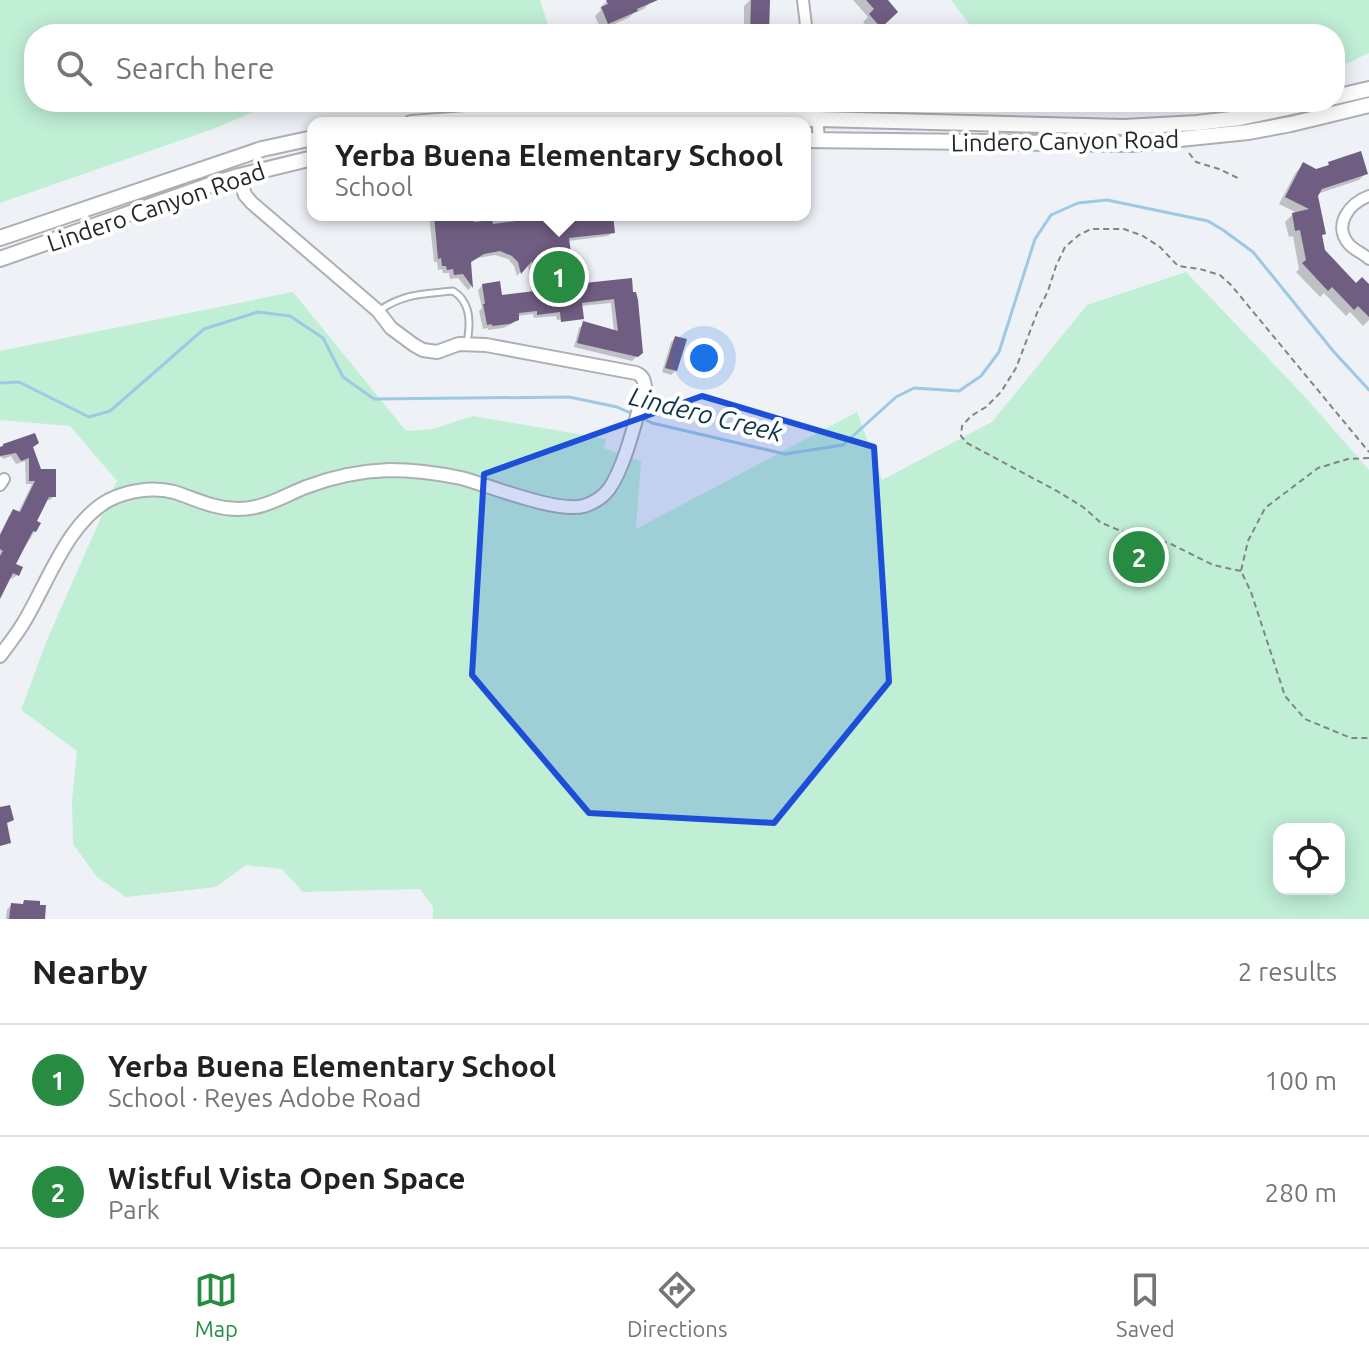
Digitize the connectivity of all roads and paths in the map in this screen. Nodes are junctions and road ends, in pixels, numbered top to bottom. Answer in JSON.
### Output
{"nodes":[{"id":1,"x":803,"y":0,"type":"edge"},
{"id":2,"x":806,"y":24,"type":"edge"},
{"id":3,"x":1369,"y":89,"type":"edge"},
{"id":4,"x":1345,"y":95,"type":"edge"},
{"id":5,"x":1369,"y":105,"type":"edge"},
{"id":6,"x":1345,"y":111,"type":"edge"},
{"id":7,"x":817,"y":112,"type":"edge"},
{"id":8,"x":1268,"y":112,"type":"edge"},
{"id":9,"x":1340,"y":112,"type":"edge"},
{"id":10,"x":493,"y":117,"type":"edge"},
{"id":11,"x":611,"y":117,"type":"edge"},
{"id":12,"x":811,"y":119,"type":"edge"},
{"id":13,"x":818,"y":119,"type":"junction"},
{"id":14,"x":307,"y":139,"type":"edge"},
{"id":15,"x":812,"y":140,"type":"edge"},
{"id":16,"x":1186,"y":140,"type":"junction"},
{"id":17,"x":307,"y":159,"type":"edge"},
{"id":18,"x":239,"y":176,"type":"junction"},
{"id":19,"x":1240,"y":179,"type":"dead end"},
{"id":20,"x":1369,"y":196,"type":"edge"},
{"id":21,"x":119,"y":197,"type":"junction"},
{"id":22,"x":126,"y":216,"type":"junction"},
{"id":23,"x":0,"y":238,"type":"edge"},
{"id":24,"x":0,"y":259,"type":"edge"},
{"id":25,"x":1369,"y":259,"type":"edge"},
{"id":26,"x":378,"y":311,"type":"junction"},
{"id":27,"x":467,"y":343,"type":"junction"},
{"id":28,"x":1369,"y":452,"type":"edge"},
{"id":29,"x":1369,"y":458,"type":"edge"},
{"id":30,"x":1241,"y":571,"type":"junction"},
{"id":31,"x":0,"y":656,"type":"edge"},
{"id":32,"x":1369,"y":738,"type":"edge"}],
"edges":[{"from":1,"to":2,"type":"street"},
{"from":3,"to":4,"type":"main road"},
{"from":5,"to":6,"type":"main road","name":"Lindero Canyon Road"},
{"from":7,"to":13,"type":"street"},
{"from":8,"to":13,"type":"main road","name":"Lindero Canyon Road"},
{"from":9,"to":16,"type":"main road","name":"Lindero Canyon Road"},
{"from":10,"to":11,"type":"main road","name":"Lindero Canyon Road"},
{"from":12,"to":13,"type":"main road","name":"Lindero Canyon Road"},
{"from":13,"to":15,"type":"street"},
{"from":14,"to":21,"type":"main road","name":"Lindero Canyon Road"},
{"from":15,"to":16,"type":"main road","name":"Lindero Canyon Road"},
{"from":16,"to":19,"type":"path"},
{"from":17,"to":18,"type":"main road","name":"Lindero Canyon Road"},
{"from":18,"to":22,"type":"main road","name":"Lindero Canyon Road"},
{"from":18,"to":26,"type":"street"},
{"from":20,"to":25,"type":"street"},
{"from":21,"to":22,"type":"main road"},
{"from":21,"to":23,"type":"main road","name":"Lindero Canyon Road"},
{"from":22,"to":24,"type":"main road","name":"Lindero Canyon Road"},
{"from":26,"to":27,"type":"street"},
{"from":26,"to":27,"type":"lane"},
{"from":27,"to":31,"type":"street"},
{"from":28,"to":30,"type":"path"},
{"from":29,"to":30,"type":"path"},
{"from":30,"to":32,"type":"path"}]}
